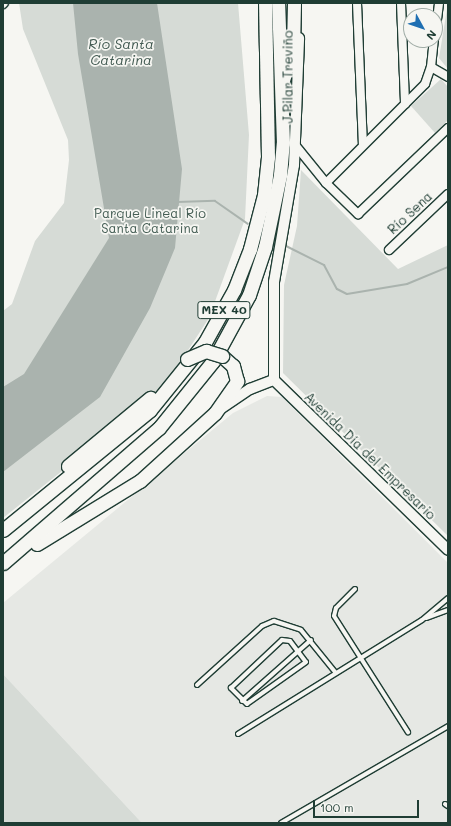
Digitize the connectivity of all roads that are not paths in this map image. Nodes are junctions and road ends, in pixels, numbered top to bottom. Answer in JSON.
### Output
{"nodes":[{"id":1,"x":265,"y":3,"type":"edge"},
{"id":2,"x":278,"y":3,"type":"edge"},
{"id":3,"x":294,"y":3,"type":"edge"},
{"id":4,"x":299,"y":3,"type":"edge"},
{"id":5,"x":357,"y":3,"type":"edge"},
{"id":6,"x":401,"y":3,"type":"edge"},
{"id":7,"x":434,"y":48,"type":"edge"},
{"id":8,"x":434,"y":68,"type":"junction"},
{"id":9,"x":448,"y":77,"type":"edge"},
{"id":10,"x":281,"y":84,"type":"junction"},
{"id":11,"x":405,"y":104,"type":"junction"},
{"id":12,"x":448,"y":128,"type":"edge"},
{"id":13,"x":363,"y":144,"type":"junction"},
{"id":14,"x":298,"y":149,"type":"junction"},
{"id":15,"x":326,"y":184,"type":"junction"},
{"id":16,"x":448,"y":194,"type":"edge"},
{"id":17,"x":389,"y":250,"type":"dead end"},
{"id":18,"x":274,"y":380,"type":"junction"},
{"id":19,"x":214,"y":413,"type":"junction"},
{"id":20,"x":26,"y":511,"type":"junction"},
{"id":21,"x":3,"y":530,"type":"edge"},
{"id":22,"x":448,"y":550,"type":"edge"},
{"id":23,"x":8,"y":559,"type":"edge"},
{"id":24,"x":355,"y":588,"type":"dead end"},
{"id":25,"x":448,"y":598,"type":"edge"},
{"id":26,"x":448,"y":610,"type":"edge"},
{"id":27,"x":422,"y":620,"type":"junction"},
{"id":28,"x":311,"y":640,"type":"junction"},
{"id":29,"x":298,"y":651,"type":"junction"},
{"id":30,"x":363,"y":656,"type":"junction"},
{"id":31,"x":336,"y":673,"type":"junction"},
{"id":32,"x":197,"y":686,"type":"dead end"},
{"id":33,"x":242,"y":701,"type":"junction"},
{"id":34,"x":448,"y":726,"type":"edge"},
{"id":35,"x":408,"y":732,"type":"dead end"},
{"id":36,"x":238,"y":734,"type":"dead end"},
{"id":37,"x":282,"y":823,"type":"edge"}],
"edges":[{"from":1,"to":20,"type":"highway","number":"MEX 40"},
{"from":2,"to":10,"type":"highway","number":"MEX 40"},
{"from":3,"to":10,"type":"highway"},
{"from":4,"to":14,"type":"street"},
{"from":5,"to":13,"type":"street"},
{"from":6,"to":11,"type":"street"},
{"from":7,"to":8,"type":"street"},
{"from":8,"to":9,"type":"street"},
{"from":8,"to":11,"type":"street"},
{"from":10,"to":23,"type":"highway","number":"MEX 40"},
{"from":11,"to":13,"type":"street"},
{"from":12,"to":15,"type":"street"},
{"from":13,"to":15,"type":"street"},
{"from":14,"to":15,"type":"street"},
{"from":14,"to":18,"type":"street"},
{"from":16,"to":17,"type":"street","name":"Río Sena"},
{"from":18,"to":19,"type":"street"},
{"from":18,"to":22,"type":"street","name":"Avenida Día del Empresario"},
{"from":19,"to":20,"type":"highway","bridge":true},
{"from":19,"to":23,"type":"highway"},
{"from":20,"to":21,"type":"highway","number":"MEX 40"},
{"from":24,"to":30,"type":"lane"},
{"from":25,"to":27,"type":"lane"},
{"from":26,"to":27,"type":"lane"},
{"from":27,"to":30,"type":"lane"},
{"from":28,"to":29,"type":"lane"},
{"from":28,"to":31,"type":"lane"},
{"from":28,"to":32,"type":"lane"},
{"from":29,"to":33,"type":"lane"},
{"from":29,"to":33,"type":"lane"},
{"from":29,"to":33,"type":"lane"},
{"from":30,"to":31,"type":"lane"},
{"from":30,"to":35,"type":"lane"},
{"from":31,"to":36,"type":"lane"},
{"from":34,"to":37,"type":"lane"}]}
